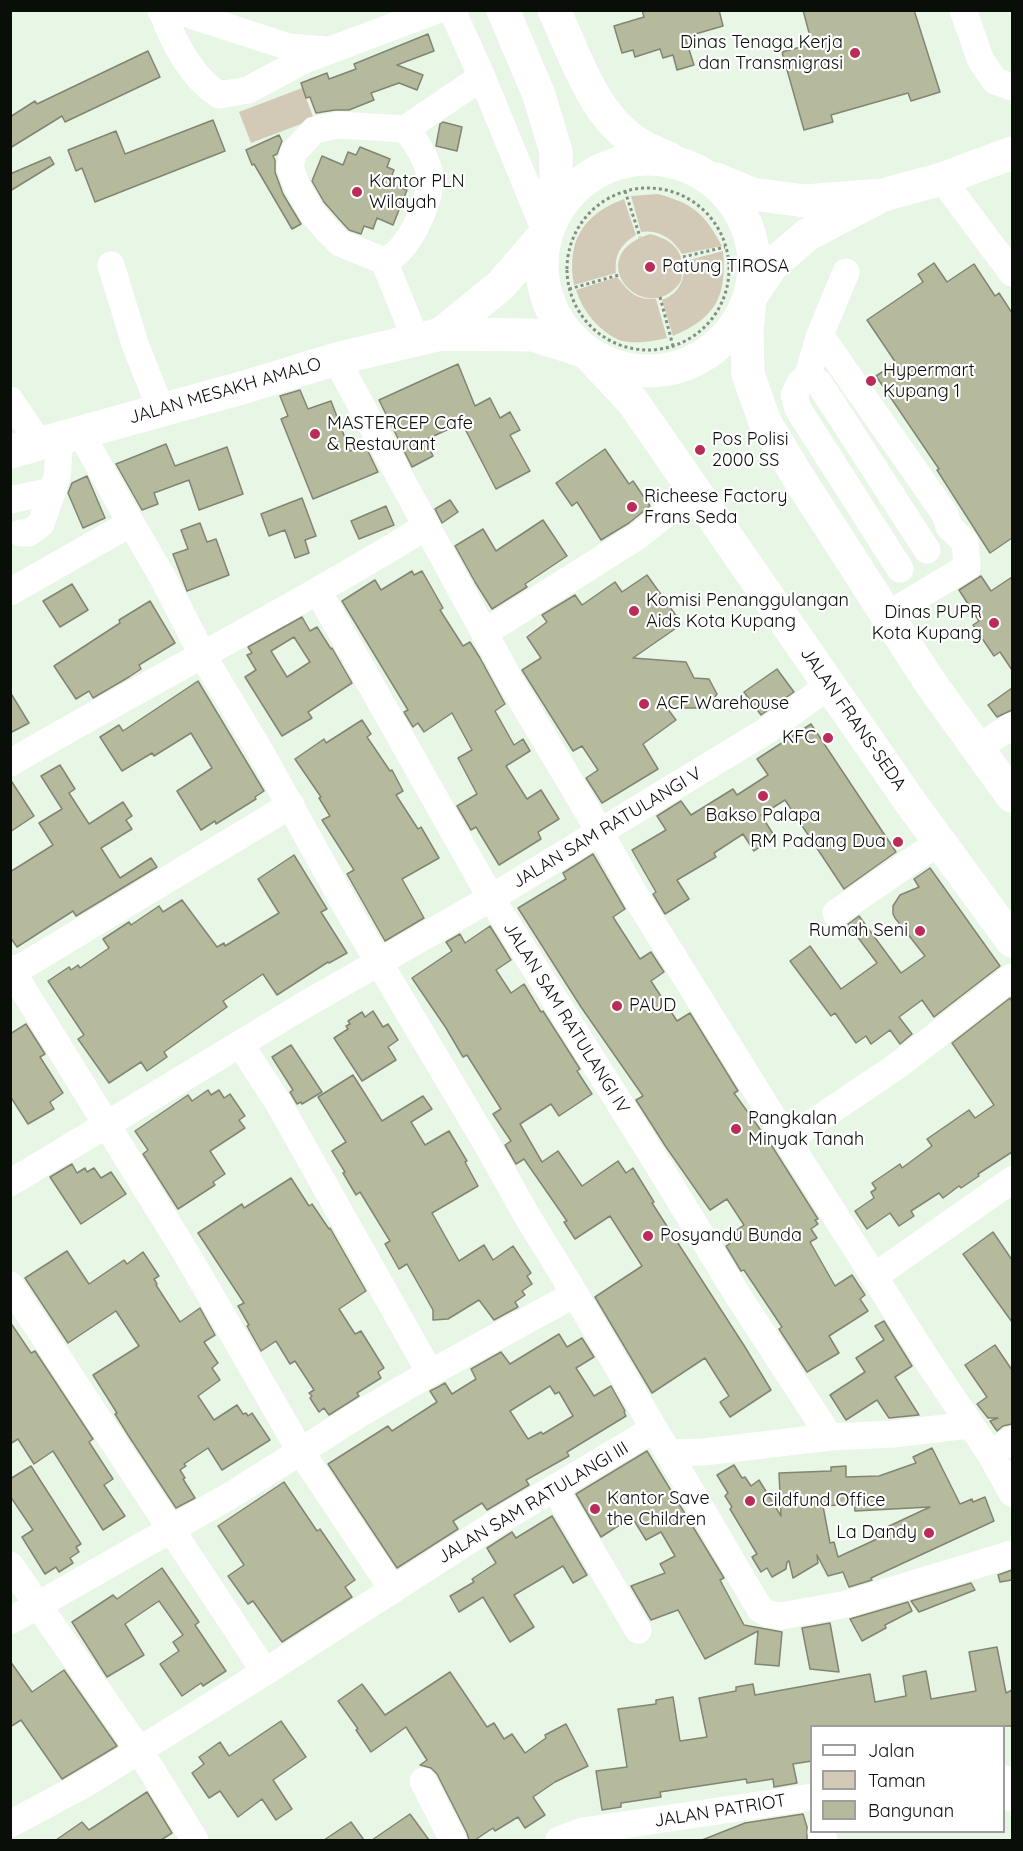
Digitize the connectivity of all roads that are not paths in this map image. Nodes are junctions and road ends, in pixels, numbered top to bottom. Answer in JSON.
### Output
{"nodes":[{"id":1,"x":437,"y":10,"type":"edge"},
{"id":2,"x":452,"y":10,"type":"edge"},
{"id":3,"x":503,"y":10,"type":"edge"},
{"id":4,"x":554,"y":10,"type":"edge"},
{"id":5,"x":963,"y":10,"type":"edge"},
{"id":6,"x":161,"y":11,"type":"edge"},
{"id":7,"x":207,"y":15,"type":"edge"},
{"id":8,"x":329,"y":51,"type":"junction"},
{"id":9,"x":482,"y":76,"type":"junction"},
{"id":10,"x":1012,"y":87,"type":"edge"},
{"id":11,"x":405,"y":129,"type":"junction"},
{"id":12,"x":1012,"y":153,"type":"edge"},
{"id":13,"x":690,"y":167,"type":"junction"},
{"id":14,"x":942,"y":179,"type":"junction"},
{"id":15,"x":883,"y":195,"type":"junction"},
{"id":16,"x":546,"y":233,"type":"junction"},
{"id":17,"x":384,"y":261,"type":"junction"},
{"id":18,"x":111,"y":265,"type":"dead end"},
{"id":19,"x":846,"y":272,"type":"dead end"},
{"id":20,"x":1012,"y":273,"type":"edge"},
{"id":21,"x":750,"y":298,"type":"junction"},
{"id":22,"x":820,"y":334,"type":"junction"},
{"id":23,"x":428,"y":337,"type":"junction"},
{"id":24,"x":586,"y":352,"type":"junction"},
{"id":25,"x":336,"y":358,"type":"junction"},
{"id":26,"x":807,"y":378,"type":"junction"},
{"id":27,"x":10,"y":400,"type":"edge"},
{"id":28,"x":162,"y":410,"type":"junction"},
{"id":29,"x":47,"y":441,"type":"edge"},
{"id":30,"x":695,"y":490,"type":"junction"},
{"id":31,"x":53,"y":491,"type":"junction"},
{"id":32,"x":10,"y":500,"type":"edge"},
{"id":33,"x":131,"y":523,"type":"junction"},
{"id":34,"x":427,"y":526,"type":"junction"},
{"id":35,"x":950,"y":527,"type":"junction"},
{"id":36,"x":21,"y":533,"type":"dead end"},
{"id":37,"x":927,"y":550,"type":"junction"},
{"id":38,"x":900,"y":569,"type":"junction"},
{"id":39,"x":867,"y":584,"type":"junction"},
{"id":40,"x":318,"y":591,"type":"junction"},
{"id":41,"x":10,"y":592,"type":"edge"},
{"id":42,"x":887,"y":615,"type":"junction"},
{"id":43,"x":484,"y":633,"type":"junction"},
{"id":44,"x":203,"y":656,"type":"junction"},
{"id":45,"x":830,"y":685,"type":"junction"},
{"id":46,"x":1012,"y":726,"type":"edge"},
{"id":47,"x":977,"y":748,"type":"junction"},
{"id":48,"x":10,"y":763,"type":"edge"},
{"id":49,"x":1012,"y":796,"type":"edge"},
{"id":50,"x":291,"y":805,"type":"junction"},
{"id":51,"x":600,"y":832,"type":"junction"},
{"id":52,"x":939,"y":842,"type":"junction"},
{"id":53,"x":491,"y":898,"type":"junction"},
{"id":54,"x":836,"y":913,"type":"dead end"},
{"id":55,"x":1012,"y":941,"type":"edge"},
{"id":56,"x":378,"y":961,"type":"junction"},
{"id":57,"x":11,"y":972,"type":"edge"},
{"id":58,"x":1012,"y":977,"type":"edge"},
{"id":59,"x":240,"y":1044,"type":"junction"},
{"id":60,"x":107,"y":1125,"type":"junction"},
{"id":61,"x":787,"y":1140,"type":"junction"},
{"id":62,"x":1012,"y":1180,"type":"edge"},
{"id":63,"x":10,"y":1183,"type":"edge"},
{"id":64,"x":875,"y":1276,"type":"junction"},
{"id":65,"x":10,"y":1285,"type":"edge"},
{"id":66,"x":575,"y":1294,"type":"junction"},
{"id":67,"x":430,"y":1373,"type":"junction"},
{"id":68,"x":969,"y":1425,"type":"junction"},
{"id":69,"x":654,"y":1429,"type":"junction"},
{"id":70,"x":830,"y":1437,"type":"junction"},
{"id":71,"x":1012,"y":1439,"type":"edge"},
{"id":72,"x":301,"y":1452,"type":"junction"},
{"id":73,"x":669,"y":1453,"type":"junction"},
{"id":74,"x":991,"y":1455,"type":"junction"},
{"id":75,"x":555,"y":1489,"type":"junction"},
{"id":76,"x":1012,"y":1493,"type":"edge"},
{"id":77,"x":172,"y":1530,"type":"junction"},
{"id":78,"x":1012,"y":1554,"type":"edge"},
{"id":79,"x":10,"y":1565,"type":"edge"},
{"id":80,"x":393,"y":1590,"type":"junction"},
{"id":81,"x":37,"y":1605,"type":"junction"},
{"id":82,"x":10,"y":1621,"type":"edge"},
{"id":83,"x":638,"y":1630,"type":"dead end"},
{"id":84,"x":266,"y":1672,"type":"junction"},
{"id":85,"x":139,"y":1750,"type":"junction"},
{"id":86,"x":423,"y":1781,"type":"dead end"},
{"id":87,"x":1005,"y":1781,"type":"edge"},
{"id":88,"x":810,"y":1798,"type":"edge"},
{"id":89,"x":1012,"y":1798,"type":"edge"},
{"id":90,"x":10,"y":1824,"type":"edge"},
{"id":91,"x":195,"y":1840,"type":"edge"},
{"id":92,"x":453,"y":1840,"type":"edge"},
{"id":93,"x":559,"y":1840,"type":"edge"}],
"edges":[{"from":1,"to":8,"type":"street"},
{"from":2,"to":9,"type":"street"},
{"from":3,"to":16,"type":"main road"},
{"from":4,"to":13,"type":"main road"},
{"from":5,"to":10,"type":"street"},
{"from":6,"to":7,"type":"street"},
{"from":6,"to":8,"type":"street"},
{"from":7,"to":8,"type":"street"},
{"from":9,"to":11,"type":"street"},
{"from":9,"to":16,"type":"street"},
{"from":11,"to":17,"type":"street"},
{"from":11,"to":17,"type":"street"},
{"from":12,"to":14,"type":"main road"},
{"from":13,"to":15,"type":"main road"},
{"from":13,"to":16,"type":"main road"},
{"from":13,"to":21,"type":"main road"},
{"from":14,"to":15,"type":"main road"},
{"from":14,"to":20,"type":"street"},
{"from":15,"to":21,"type":"main road"},
{"from":16,"to":23,"type":"main road","name":"JALAN MESAKH AMALO"},
{"from":16,"to":24,"type":"main road"},
{"from":17,"to":23,"type":"street"},
{"from":18,"to":28,"type":"street"},
{"from":19,"to":22,"type":"street"},
{"from":21,"to":24,"type":"main road"},
{"from":21,"to":39,"type":"main road"},
{"from":22,"to":26,"type":"street"},
{"from":22,"to":35,"type":"street"},
{"from":23,"to":24,"type":"main road","name":"JALAN MESAKH AMALO"},
{"from":23,"to":25,"type":"main road","name":"JALAN MESAKH AMALO"},
{"from":24,"to":30,"type":"main road","name":"JALAN FRANS-SEDA"},
{"from":25,"to":28,"type":"main road","name":"JALAN MESAKH AMALO"},
{"from":25,"to":34,"type":"street"},
{"from":26,"to":37,"type":"street"},
{"from":26,"to":38,"type":"street"},
{"from":27,"to":29,"type":"street"},
{"from":28,"to":29,"type":"main road","name":"JALAN MESAKH AMALO"},
{"from":29,"to":31,"type":"street"},
{"from":29,"to":33,"type":"street"},
{"from":30,"to":43,"type":"street"},
{"from":30,"to":45,"type":"main road","name":"JALAN FRANS-SEDA"},
{"from":31,"to":32,"type":"street"},
{"from":31,"to":36,"type":"street"},
{"from":33,"to":41,"type":"street"},
{"from":33,"to":44,"type":"street"},
{"from":34,"to":40,"type":"street"},
{"from":34,"to":43,"type":"street"},
{"from":35,"to":37,"type":"street"},
{"from":35,"to":42,"type":"street"},
{"from":37,"to":38,"type":"street"},
{"from":38,"to":39,"type":"street"},
{"from":39,"to":42,"type":"main road"},
{"from":40,"to":44,"type":"street"},
{"from":40,"to":53,"type":"street","name":"JALAN SAM RATULANGI IV"},
{"from":42,"to":47,"type":"main road"},
{"from":43,"to":51,"type":"street"},
{"from":44,"to":48,"type":"street"},
{"from":44,"to":50,"type":"street"},
{"from":45,"to":51,"type":"street","name":"JALAN SAM RATULANGI V"},
{"from":45,"to":52,"type":"main road","name":"JALAN FRANS-SEDA"},
{"from":46,"to":47,"type":"street"},
{"from":47,"to":49,"type":"main road"},
{"from":50,"to":56,"type":"street"},
{"from":50,"to":57,"type":"street"},
{"from":51,"to":53,"type":"street","name":"JALAN SAM RATULANGI V"},
{"from":51,"to":61,"type":"street"},
{"from":52,"to":54,"type":"street"},
{"from":52,"to":55,"type":"main road","name":"JALAN FRANS-SEDA"},
{"from":53,"to":56,"type":"street","name":"JALAN SAM RATULANGI V"},
{"from":53,"to":70,"type":"street","name":"JALAN SAM RATULANGI IV"},
{"from":56,"to":59,"type":"street","name":"JALAN SAM RATULANGI V"},
{"from":56,"to":66,"type":"street"},
{"from":57,"to":60,"type":"street"},
{"from":58,"to":61,"type":"street"},
{"from":59,"to":60,"type":"street","name":"JALAN SAM RATULANGI V"},
{"from":59,"to":67,"type":"street"},
{"from":60,"to":63,"type":"street","name":"JALAN SAM RATULANGI V"},
{"from":60,"to":72,"type":"street"},
{"from":61,"to":64,"type":"street"},
{"from":62,"to":64,"type":"street"},
{"from":64,"to":68,"type":"street"},
{"from":65,"to":77,"type":"street"},
{"from":66,"to":67,"type":"street"},
{"from":66,"to":69,"type":"street"},
{"from":67,"to":72,"type":"street"},
{"from":68,"to":70,"type":"street"},
{"from":68,"to":74,"type":"street"},
{"from":69,"to":73,"type":"street"},
{"from":69,"to":75,"type":"street","name":"JALAN SAM RATULANGI III"},
{"from":70,"to":73,"type":"street"},
{"from":71,"to":74,"type":"street"},
{"from":72,"to":77,"type":"street"},
{"from":72,"to":80,"type":"street"},
{"from":73,"to":78,"type":"street"},
{"from":74,"to":76,"type":"street"},
{"from":75,"to":80,"type":"street","name":"JALAN SAM RATULANGI III"},
{"from":75,"to":83,"type":"street"},
{"from":77,"to":81,"type":"street"},
{"from":77,"to":84,"type":"street"},
{"from":79,"to":81,"type":"street"},
{"from":80,"to":84,"type":"street","name":"JALAN SAM RATULANGI III"},
{"from":81,"to":82,"type":"street"},
{"from":81,"to":85,"type":"street"},
{"from":84,"to":85,"type":"street","name":"JALAN SAM RATULANGI III"},
{"from":85,"to":90,"type":"street","name":"JALAN SAM RATULANGI III"},
{"from":85,"to":91,"type":"street"},
{"from":86,"to":92,"type":"street"},
{"from":87,"to":89,"type":"street"},
{"from":88,"to":93,"type":"street","name":"JALAN PATRIOT"}]}
